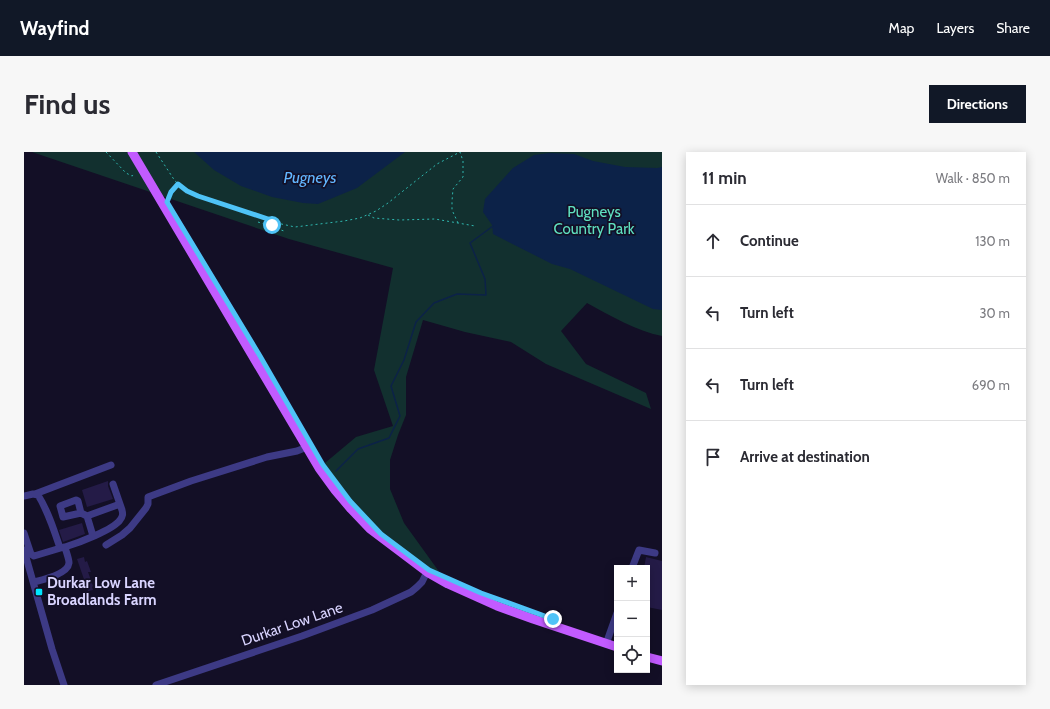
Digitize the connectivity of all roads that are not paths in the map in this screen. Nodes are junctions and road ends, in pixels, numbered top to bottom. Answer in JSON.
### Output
{"nodes":[{"id":1,"x":132,"y":152,"type":"edge"},
{"id":2,"x":307,"y":447,"type":"junction"},
{"id":3,"x":111,"y":465,"type":"dead end"},
{"id":4,"x":113,"y":484,"type":"dead end"},
{"id":5,"x":35,"y":494,"type":"junction"},
{"id":6,"x":24,"y":496,"type":"edge"},
{"id":7,"x":120,"y":504,"type":"junction"},
{"id":8,"x":24,"y":533,"type":"edge"},
{"id":9,"x":93,"y":536,"type":"junction"},
{"id":10,"x":106,"y":545,"type":"dead end"},
{"id":11,"x":63,"y":548,"type":"junction"},
{"id":12,"x":24,"y":550,"type":"edge"},
{"id":13,"x":655,"y":553,"type":"dead end"},
{"id":14,"x":633,"y":565,"type":"edge"},
{"id":15,"x":427,"y":572,"type":"junction"},
{"id":16,"x":34,"y":582,"type":"junction"},
{"id":17,"x":614,"y":621,"type":"edge"},
{"id":18,"x":606,"y":644,"type":"junction"},
{"id":19,"x":614,"y":646,"type":"edge"},
{"id":20,"x":650,"y":657,"type":"edge"},
{"id":21,"x":662,"y":661,"type":"edge"},
{"id":22,"x":64,"y":685,"type":"edge"},
{"id":23,"x":156,"y":685,"type":"edge"}],
"edges":[{"from":1,"to":2,"type":"main road"},
{"from":2,"to":10,"type":"street"},
{"from":2,"to":15,"type":"main road"},
{"from":3,"to":5,"type":"street"},
{"from":4,"to":7,"type":"street"},
{"from":5,"to":6,"type":"street"},
{"from":5,"to":11,"type":"street"},
{"from":7,"to":9,"type":"street"},
{"from":7,"to":9,"type":"street"},
{"from":8,"to":11,"type":"street"},
{"from":9,"to":11,"type":"street"},
{"from":11,"to":16,"type":"street"},
{"from":12,"to":16,"type":"street"},
{"from":13,"to":14,"type":"street"},
{"from":15,"to":18,"type":"main road"},
{"from":15,"to":23,"type":"street","name":"Durkar Low Lane"},
{"from":16,"to":22,"type":"street"},
{"from":17,"to":18,"type":"street"},
{"from":18,"to":19,"type":"main road"},
{"from":20,"to":21,"type":"main road"}]}
